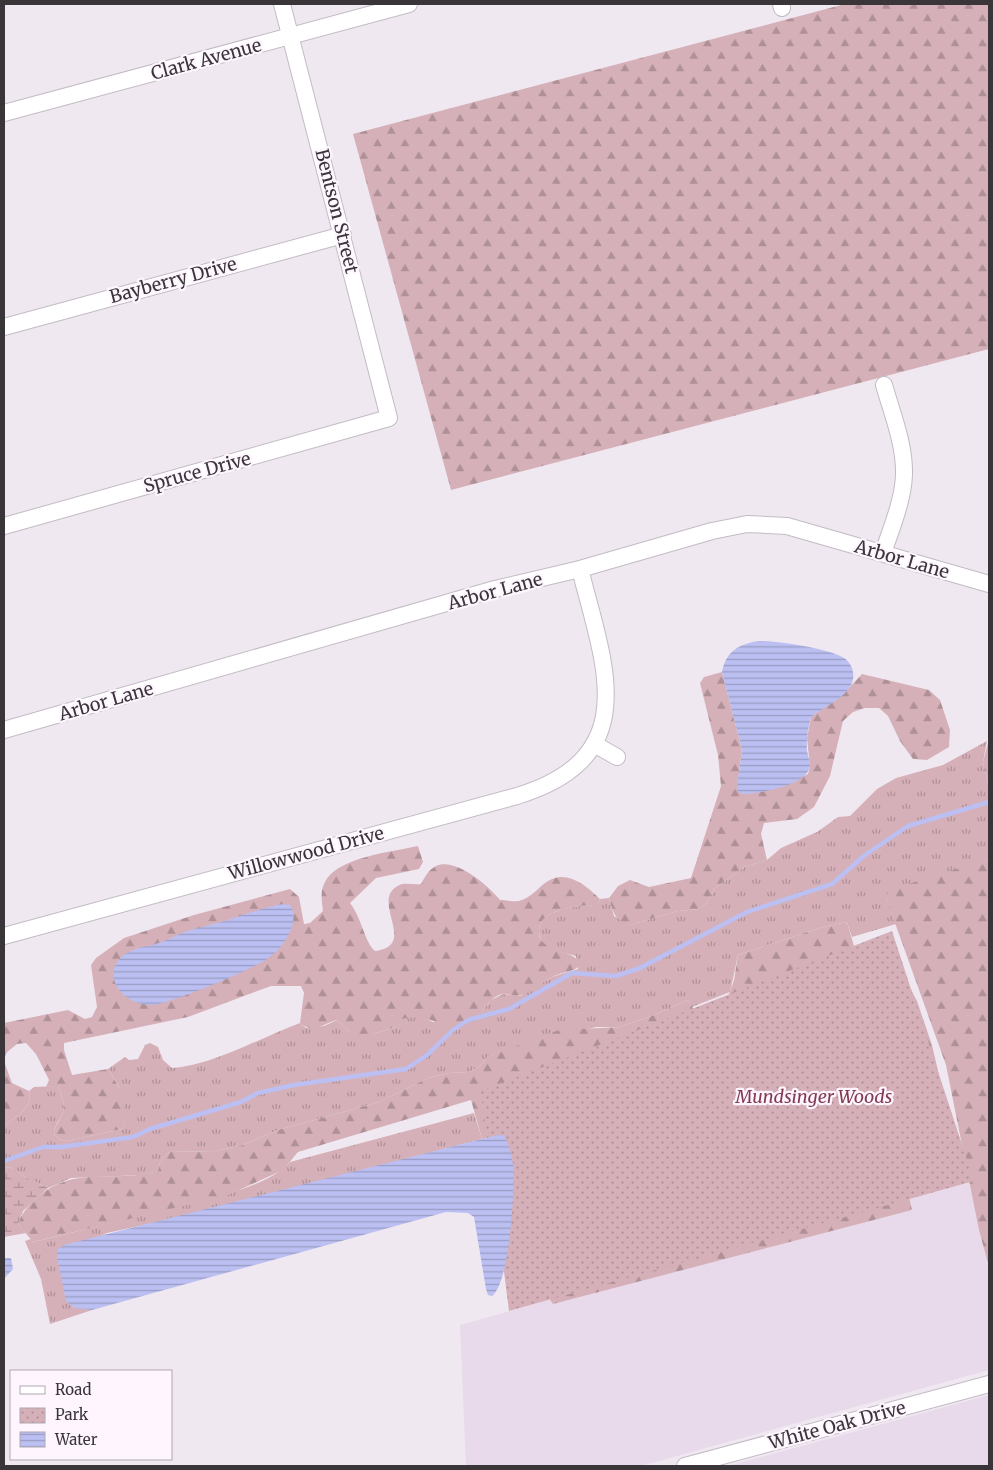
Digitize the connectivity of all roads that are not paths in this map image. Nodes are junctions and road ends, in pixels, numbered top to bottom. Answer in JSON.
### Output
{"nodes":[{"id":1,"x":282,"y":4,"type":"edge"},
{"id":2,"x":409,"y":4,"type":"edge"},
{"id":3,"x":292,"y":36,"type":"junction"},
{"id":4,"x":4,"y":113,"type":"edge"},
{"id":5,"x":343,"y":235,"type":"junction"},
{"id":6,"x":4,"y":327,"type":"edge"},
{"id":7,"x":884,"y":385,"type":"dead end"},
{"id":8,"x":389,"y":418,"type":"joint"},
{"id":9,"x":4,"y":526,"type":"edge"},
{"id":10,"x":883,"y":553,"type":"junction"},
{"id":11,"x":580,"y":568,"type":"junction"},
{"id":12,"x":989,"y":584,"type":"edge"},
{"id":13,"x":4,"y":730,"type":"edge"},
{"id":14,"x":594,"y":744,"type":"junction"},
{"id":15,"x":618,"y":757,"type":"dead end"},
{"id":16,"x":4,"y":936,"type":"edge"},
{"id":17,"x":989,"y":1384,"type":"edge"},
{"id":18,"x":685,"y":1466,"type":"edge"}],
"edges":[{"from":1,"to":3,"type":"street","name":"Bentson Street"},
{"from":2,"to":3,"type":"street","name":"Clark Avenue"},
{"from":3,"to":4,"type":"street","name":"Clark Avenue"},
{"from":3,"to":5,"type":"street","name":"Bentson Street"},
{"from":5,"to":6,"type":"street","name":"Bayberry Drive"},
{"from":5,"to":8,"type":"street","name":"Bentson Street"},
{"from":7,"to":10,"type":"street"},
{"from":8,"to":9,"type":"street","name":"Spruce Drive"},
{"from":10,"to":11,"type":"street","name":"Arbor Lane"},
{"from":10,"to":12,"type":"street","name":"Arbor Lane"},
{"from":11,"to":13,"type":"street","name":"Arbor Lane"},
{"from":11,"to":14,"type":"street","name":"Willowwood Drive"},
{"from":14,"to":15,"type":"street"},
{"from":14,"to":16,"type":"street","name":"Willowwood Drive"},
{"from":17,"to":18,"type":"street","name":"White Oak Drive"}]}
